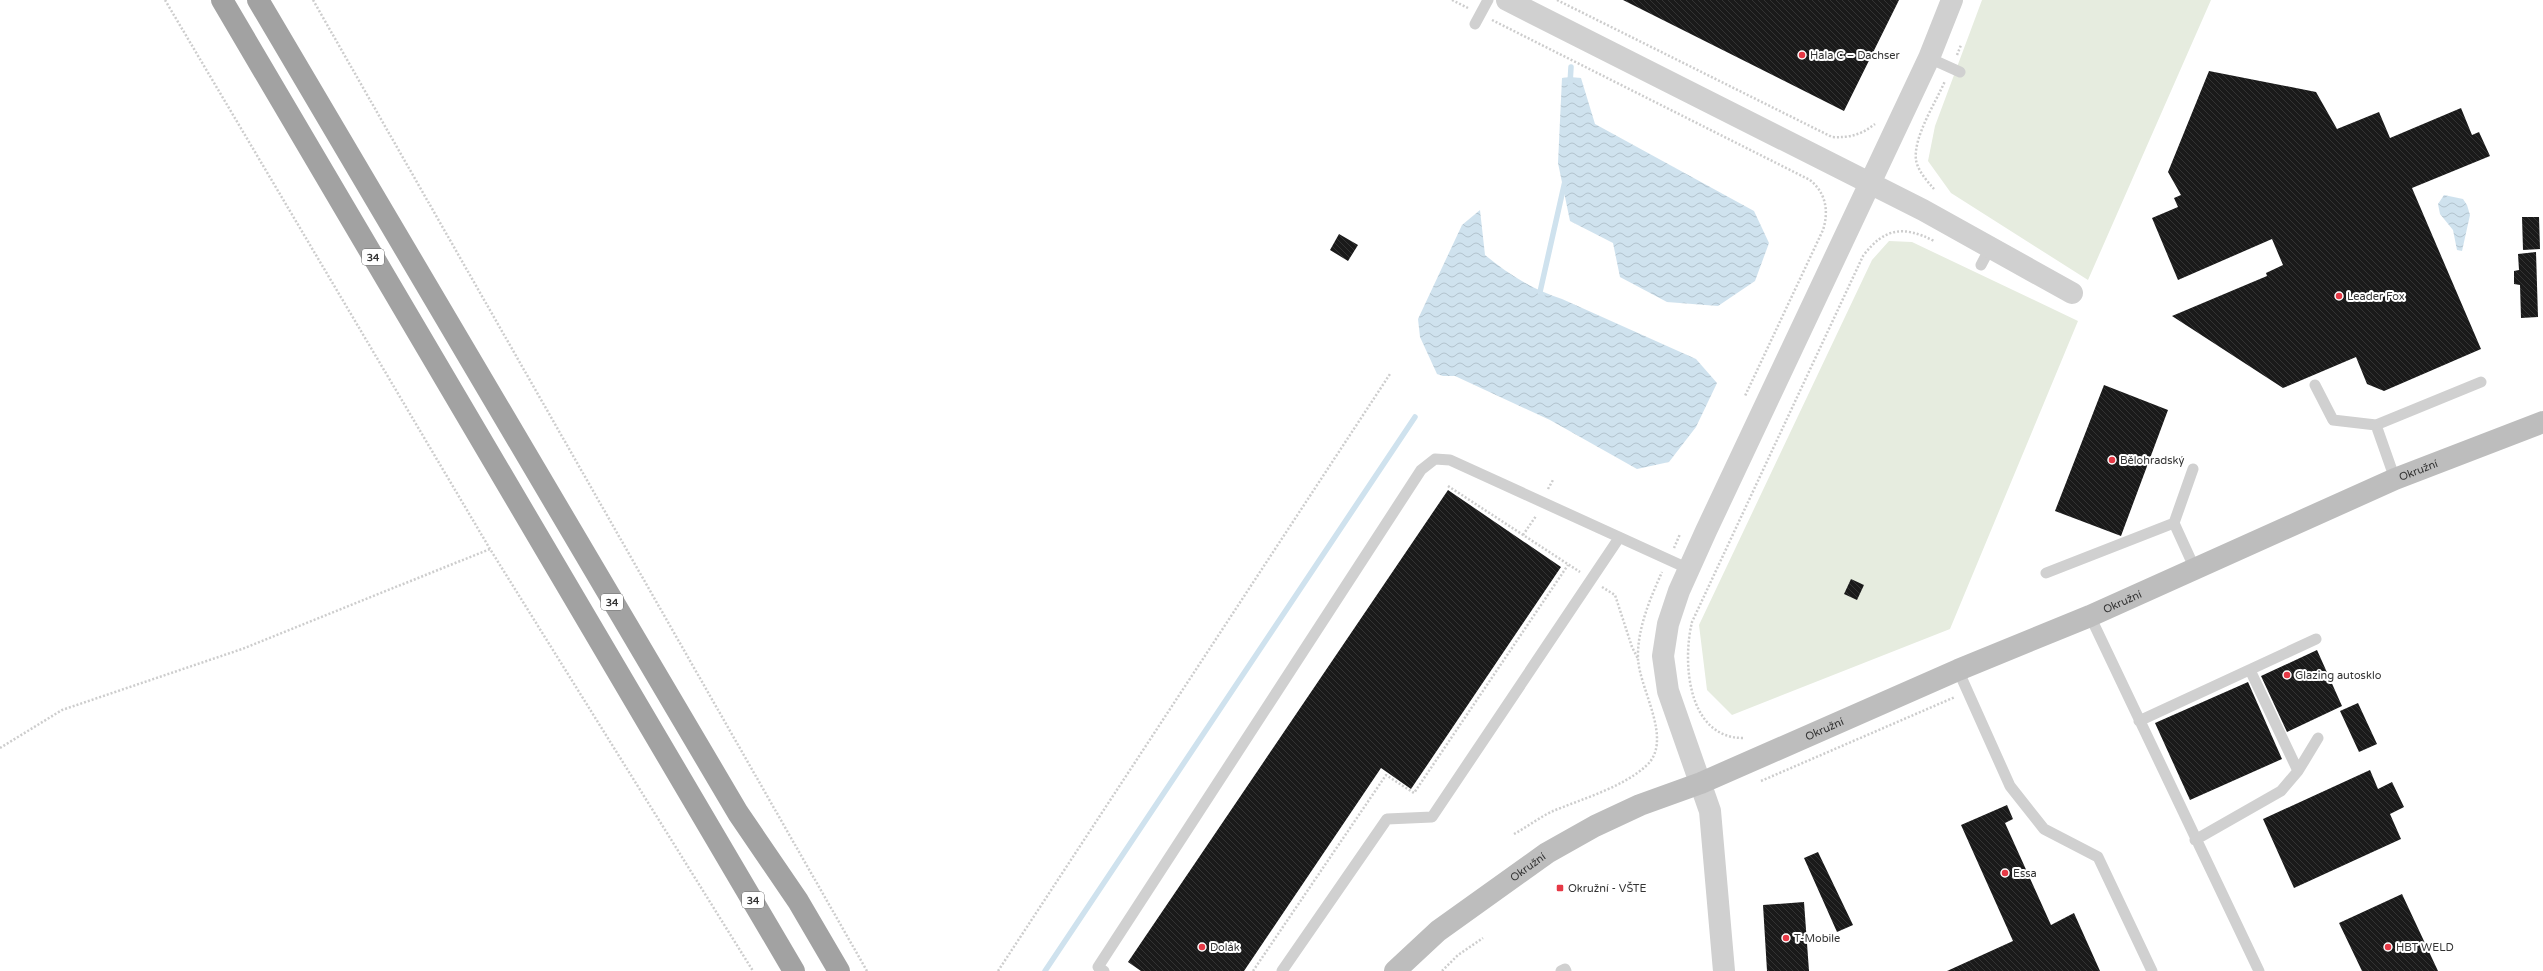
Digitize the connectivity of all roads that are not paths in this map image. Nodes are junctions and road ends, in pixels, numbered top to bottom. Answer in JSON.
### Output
{"nodes":[{"id":1,"x":222,"y":0,"type":"edge"},
{"id":2,"x":258,"y":0,"type":"edge"},
{"id":3,"x":1488,"y":0,"type":"edge"},
{"id":4,"x":1507,"y":0,"type":"edge"},
{"id":5,"x":1952,"y":0,"type":"edge"},
{"id":6,"x":1478,"y":19,"type":"road end"},
{"id":7,"x":1929,"y":58,"type":"junction"},
{"id":8,"x":1956,"y":70,"type":"road end"},
{"id":9,"x":1871,"y":183,"type":"junction"},
{"id":10,"x":1991,"y":246,"type":"junction"},
{"id":11,"x":1981,"y":265,"type":"dead end"},
{"id":12,"x":2072,"y":292,"type":"dead end"},
{"id":13,"x":2481,"y":382,"type":"dead end"},
{"id":14,"x":2314,"y":385,"type":"dead end"},
{"id":15,"x":2543,"y":422,"type":"edge"},
{"id":16,"x":2376,"y":425,"type":"junction"},
{"id":17,"x":2193,"y":469,"type":"dead end"},
{"id":18,"x":2395,"y":479,"type":"junction"},
{"id":19,"x":2174,"y":523,"type":"junction"},
{"id":20,"x":1619,"y":538,"type":"junction"},
{"id":21,"x":2195,"y":568,"type":"junction"},
{"id":22,"x":1689,"y":569,"type":"junction"},
{"id":23,"x":2046,"y":573,"type":"dead end"},
{"id":24,"x":2090,"y":616,"type":"junction"},
{"id":25,"x":2316,"y":639,"type":"dead end"},
{"id":26,"x":1958,"y":670,"type":"junction"},
{"id":27,"x":2250,"y":670,"type":"junction"},
{"id":28,"x":2139,"y":721,"type":"junction"},
{"id":29,"x":2318,"y":738,"type":"dead end"},
{"id":30,"x":2298,"y":771,"type":"junction"},
{"id":31,"x":1701,"y":782,"type":"junction"},
{"id":32,"x":738,"y":813,"type":"junction"},
{"id":33,"x":2195,"y":840,"type":"junction"},
{"id":34,"x":794,"y":971,"type":"edge"},
{"id":35,"x":822,"y":971,"type":"edge"},
{"id":36,"x":839,"y":971,"type":"edge"},
{"id":37,"x":1104,"y":971,"type":"edge"},
{"id":38,"x":1282,"y":971,"type":"edge"},
{"id":39,"x":1395,"y":971,"type":"edge"},
{"id":40,"x":1561,"y":971,"type":"edge"},
{"id":41,"x":1566,"y":971,"type":"edge"},
{"id":42,"x":1724,"y":971,"type":"edge"},
{"id":43,"x":2152,"y":971,"type":"edge"},
{"id":44,"x":2258,"y":971,"type":"edge"}],
"edges":[{"from":1,"to":34,"type":"highway","number":"34"},
{"from":2,"to":32,"type":"highway","number":"34"},
{"from":3,"to":6,"type":"lane"},
{"from":4,"to":9,"type":"street"},
{"from":5,"to":7,"type":"street"},
{"from":7,"to":8,"type":"lane"},
{"from":7,"to":9,"type":"street"},
{"from":9,"to":10,"type":"street"},
{"from":9,"to":22,"type":"street"},
{"from":10,"to":11,"type":"lane"},
{"from":10,"to":12,"type":"street"},
{"from":13,"to":16,"type":"lane"},
{"from":14,"to":16,"type":"lane"},
{"from":15,"to":18,"type":"main road","name":"Okružní"},
{"from":16,"to":18,"type":"lane"},
{"from":17,"to":19,"type":"lane"},
{"from":18,"to":21,"type":"main road","name":"Okružní"},
{"from":19,"to":21,"type":"lane"},
{"from":19,"to":23,"type":"lane"},
{"from":20,"to":22,"type":"lane"},
{"from":20,"to":37,"type":"lane"},
{"from":20,"to":38,"type":"lane"},
{"from":21,"to":24,"type":"main road","name":"Okružní"},
{"from":22,"to":31,"type":"street"},
{"from":24,"to":26,"type":"main road","name":"Okružní"},
{"from":24,"to":28,"type":"lane"},
{"from":25,"to":27,"type":"lane"},
{"from":26,"to":31,"type":"main road","name":"Okružní"},
{"from":26,"to":43,"type":"lane"},
{"from":27,"to":28,"type":"lane"},
{"from":27,"to":30,"type":"lane"},
{"from":28,"to":33,"type":"lane"},
{"from":29,"to":30,"type":"lane"},
{"from":30,"to":33,"type":"lane"},
{"from":31,"to":39,"type":"main road","name":"Okružní"},
{"from":31,"to":42,"type":"street"},
{"from":32,"to":35,"type":"highway"},
{"from":32,"to":36,"type":"highway"},
{"from":33,"to":44,"type":"lane"},
{"from":40,"to":41,"type":"lane"}]}
